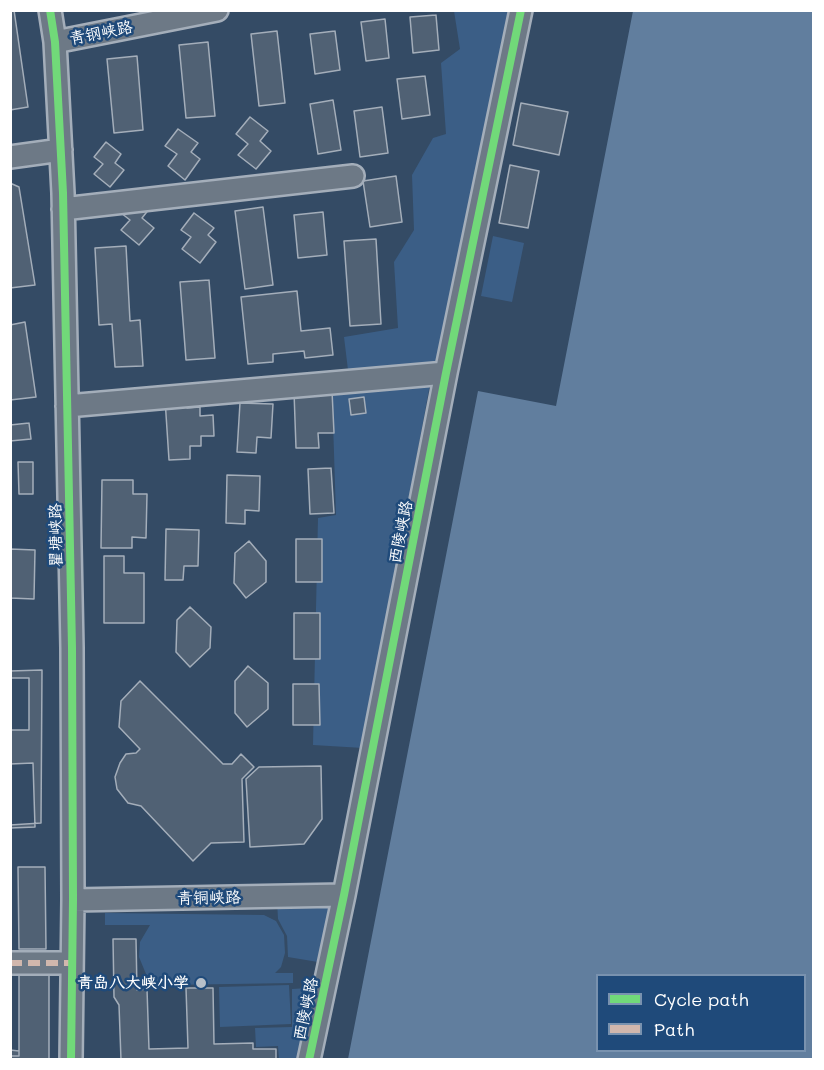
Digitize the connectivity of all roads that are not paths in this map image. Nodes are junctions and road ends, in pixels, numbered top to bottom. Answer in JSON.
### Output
{"nodes":[{"id":1,"x":50,"y":10,"type":"edge"},
{"id":2,"x":217,"y":10,"type":"edge"},
{"id":3,"x":520,"y":10,"type":"edge"},
{"id":4,"x":55,"y":42,"type":"junction"},
{"id":5,"x":61,"y":150,"type":"junction"},
{"id":6,"x":10,"y":157,"type":"edge"},
{"id":7,"x":353,"y":176,"type":"dead end"},
{"id":8,"x":63,"y":209,"type":"junction"},
{"id":9,"x":446,"y":373,"type":"junction"},
{"id":10,"x":67,"y":406,"type":"junction"},
{"id":11,"x":344,"y":895,"type":"junction"},
{"id":12,"x":73,"y":900,"type":"junction"},
{"id":13,"x":10,"y":963,"type":"edge"},
{"id":14,"x":72,"y":963,"type":"junction"},
{"id":15,"x":71,"y":1059,"type":"edge"},
{"id":16,"x":309,"y":1059,"type":"edge"}],
"edges":[{"from":1,"to":4,"type":"street","name":"瞿塘峡路"},
{"from":2,"to":4,"type":"street","name":"青钢峡路"},
{"from":3,"to":9,"type":"street","name":"西陵峡路"},
{"from":4,"to":5,"type":"street","name":"瞿塘峡路"},
{"from":5,"to":6,"type":"street"},
{"from":5,"to":8,"type":"street","name":"瞿塘峡路"},
{"from":7,"to":8,"type":"street"},
{"from":8,"to":10,"type":"street","name":"瞿塘峡路"},
{"from":9,"to":10,"type":"street"},
{"from":9,"to":11,"type":"street","name":"西陵峡路"},
{"from":10,"to":12,"type":"street","name":"瞿塘峡路"},
{"from":11,"to":12,"type":"street","name":"青铜峡路"},
{"from":11,"to":16,"type":"street","name":"西陵峡路"},
{"from":12,"to":14,"type":"street","name":"瞿塘峡路"},
{"from":13,"to":14,"type":"street"},
{"from":14,"to":15,"type":"street","name":"瞿塘峡路"}]}
